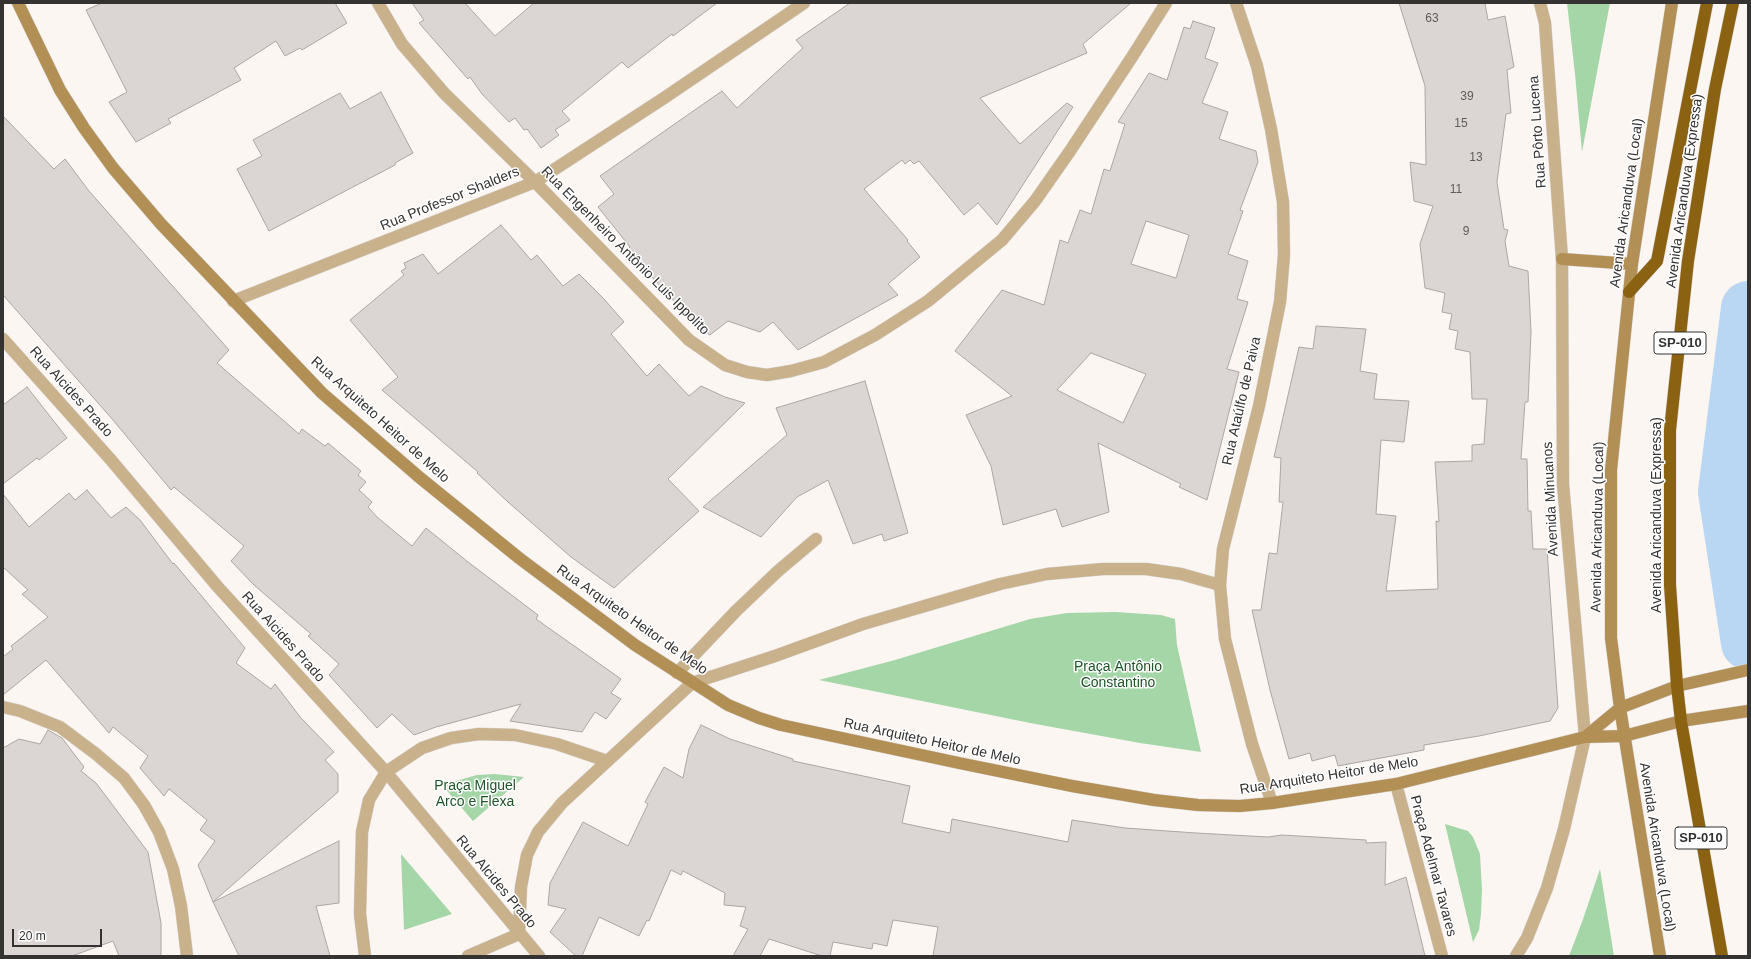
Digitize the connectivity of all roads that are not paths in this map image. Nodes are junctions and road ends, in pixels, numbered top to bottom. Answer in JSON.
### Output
{"nodes":[{"id":1,"x":18,"y":3,"type":"edge"},
{"id":2,"x":378,"y":3,"type":"edge"},
{"id":3,"x":804,"y":3,"type":"edge"},
{"id":4,"x":1166,"y":3,"type":"edge"},
{"id":5,"x":1236,"y":3,"type":"edge"},
{"id":6,"x":1540,"y":3,"type":"edge"},
{"id":7,"x":1672,"y":3,"type":"edge"},
{"id":8,"x":1707,"y":3,"type":"edge"},
{"id":9,"x":1733,"y":3,"type":"edge"},
{"id":10,"x":535,"y":182,"type":"junction"},
{"id":11,"x":1562,"y":260,"type":"junction"},
{"id":12,"x":1632,"y":264,"type":"junction"},
{"id":13,"x":1629,"y":292,"type":"junction"},
{"id":14,"x":233,"y":301,"type":"junction"},
{"id":15,"x":3,"y":340,"type":"edge"},
{"id":16,"x":816,"y":539,"type":"dead end"},
{"id":17,"x":1220,"y":585,"type":"junction"},
{"id":18,"x":1748,"y":670,"type":"edge"},
{"id":19,"x":677,"y":673,"type":"junction"},
{"id":20,"x":692,"y":683,"type":"junction"},
{"id":21,"x":1677,"y":686,"type":"junction"},
{"id":22,"x":3,"y":707,"type":"edge"},
{"id":23,"x":1620,"y":708,"type":"junction"},
{"id":24,"x":1748,"y":712,"type":"edge"},
{"id":25,"x":1681,"y":721,"type":"junction"},
{"id":26,"x":1624,"y":736,"type":"junction"},
{"id":27,"x":1585,"y":737,"type":"junction"},
{"id":28,"x":607,"y":761,"type":"junction"},
{"id":29,"x":386,"y":772,"type":"junction"},
{"id":30,"x":1396,"y":784,"type":"junction"},
{"id":31,"x":1272,"y":803,"type":"junction"},
{"id":32,"x":519,"y":934,"type":"junction"},
{"id":33,"x":187,"y":956,"type":"edge"},
{"id":34,"x":365,"y":956,"type":"edge"},
{"id":35,"x":468,"y":956,"type":"edge"},
{"id":36,"x":539,"y":956,"type":"edge"},
{"id":37,"x":1442,"y":956,"type":"edge"},
{"id":38,"x":1516,"y":956,"type":"edge"},
{"id":39,"x":1660,"y":956,"type":"edge"},
{"id":40,"x":1722,"y":956,"type":"edge"}],
"edges":[{"from":1,"to":14,"type":"street","name":"Rua Arquiteto Heitor de Melo"},
{"from":2,"to":10,"type":"street","name":"Rua Engenheiro Antônio Luis Ippolito"},
{"from":3,"to":10,"type":"street","name":"Rua Professor Shalders"},
{"from":4,"to":10,"type":"street","name":"Rua Engenheiro Antônio Luis Ippolito"},
{"from":5,"to":17,"type":"street","name":"Rua Ataúlfo de Paiva"},
{"from":6,"to":11,"type":"street","name":"Rua Pôrto Lucena"},
{"from":7,"to":12,"type":"street","name":"Avenida Aricanduva (Local)"},
{"from":8,"to":13,"type":"highway"},
{"from":9,"to":21,"type":"highway","name":"Avenida Aricanduva (Expressa)","number":"SP-010"},
{"from":10,"to":14,"type":"street","name":"Rua Professor Shalders"},
{"from":11,"to":12,"type":"street"},
{"from":11,"to":27,"type":"street","name":"Avenida Minuanos"},
{"from":12,"to":13,"type":"street","name":"Avenida Aricanduva (Local)"},
{"from":13,"to":23,"type":"street","name":"Avenida Aricanduva (Local)"},
{"from":14,"to":19,"type":"street","name":"Rua Arquiteto Heitor de Melo"},
{"from":15,"to":29,"type":"street","name":"Rua Alcides Prado"},
{"from":16,"to":19,"type":"street"},
{"from":17,"to":20,"type":"street"},
{"from":17,"to":31,"type":"street","name":"Rua Ataúlfo de Paiva"},
{"from":18,"to":21,"type":"street","name":"Rua Arquiteto Heitor de Melo"},
{"from":19,"to":20,"type":"street","name":"Rua Arquiteto Heitor de Melo"},
{"from":20,"to":28,"type":"street"},
{"from":20,"to":31,"type":"street","name":"Rua Arquiteto Heitor de Melo"},
{"from":21,"to":23,"type":"street","name":"Rua Arquiteto Heitor de Melo"},
{"from":21,"to":25,"type":"highway","name":"Avenida Aricanduva (Expressa)","number":"SP-010"},
{"from":22,"to":33,"type":"street"},
{"from":23,"to":26,"type":"street","name":"Avenida Aricanduva (Local)"},
{"from":23,"to":27,"type":"street","name":"Rua Arquiteto Heitor de Melo"},
{"from":24,"to":25,"type":"street","name":"Rua Arquiteto Heitor de Melo"},
{"from":25,"to":26,"type":"street","name":"Rua Arquiteto Heitor de Melo"},
{"from":25,"to":40,"type":"highway","name":"Avenida Aricanduva (Expressa)","number":"SP-010"},
{"from":26,"to":27,"type":"street","name":"Rua Arquiteto Heitor de Melo"},
{"from":26,"to":39,"type":"street","name":"Avenida Aricanduva (Local)"},
{"from":27,"to":30,"type":"street","name":"Rua Arquiteto Heitor de Melo"},
{"from":27,"to":38,"type":"street"},
{"from":28,"to":29,"type":"street"},
{"from":28,"to":32,"type":"street"},
{"from":29,"to":32,"type":"street","name":"Rua Alcides Prado"},
{"from":29,"to":34,"type":"street"},
{"from":30,"to":31,"type":"street","name":"Rua Arquiteto Heitor de Melo"},
{"from":30,"to":37,"type":"street","name":"Praça Adelmar Tavares"},
{"from":32,"to":35,"type":"street"},
{"from":32,"to":36,"type":"street","name":"Rua Alcides Prado"}]}
